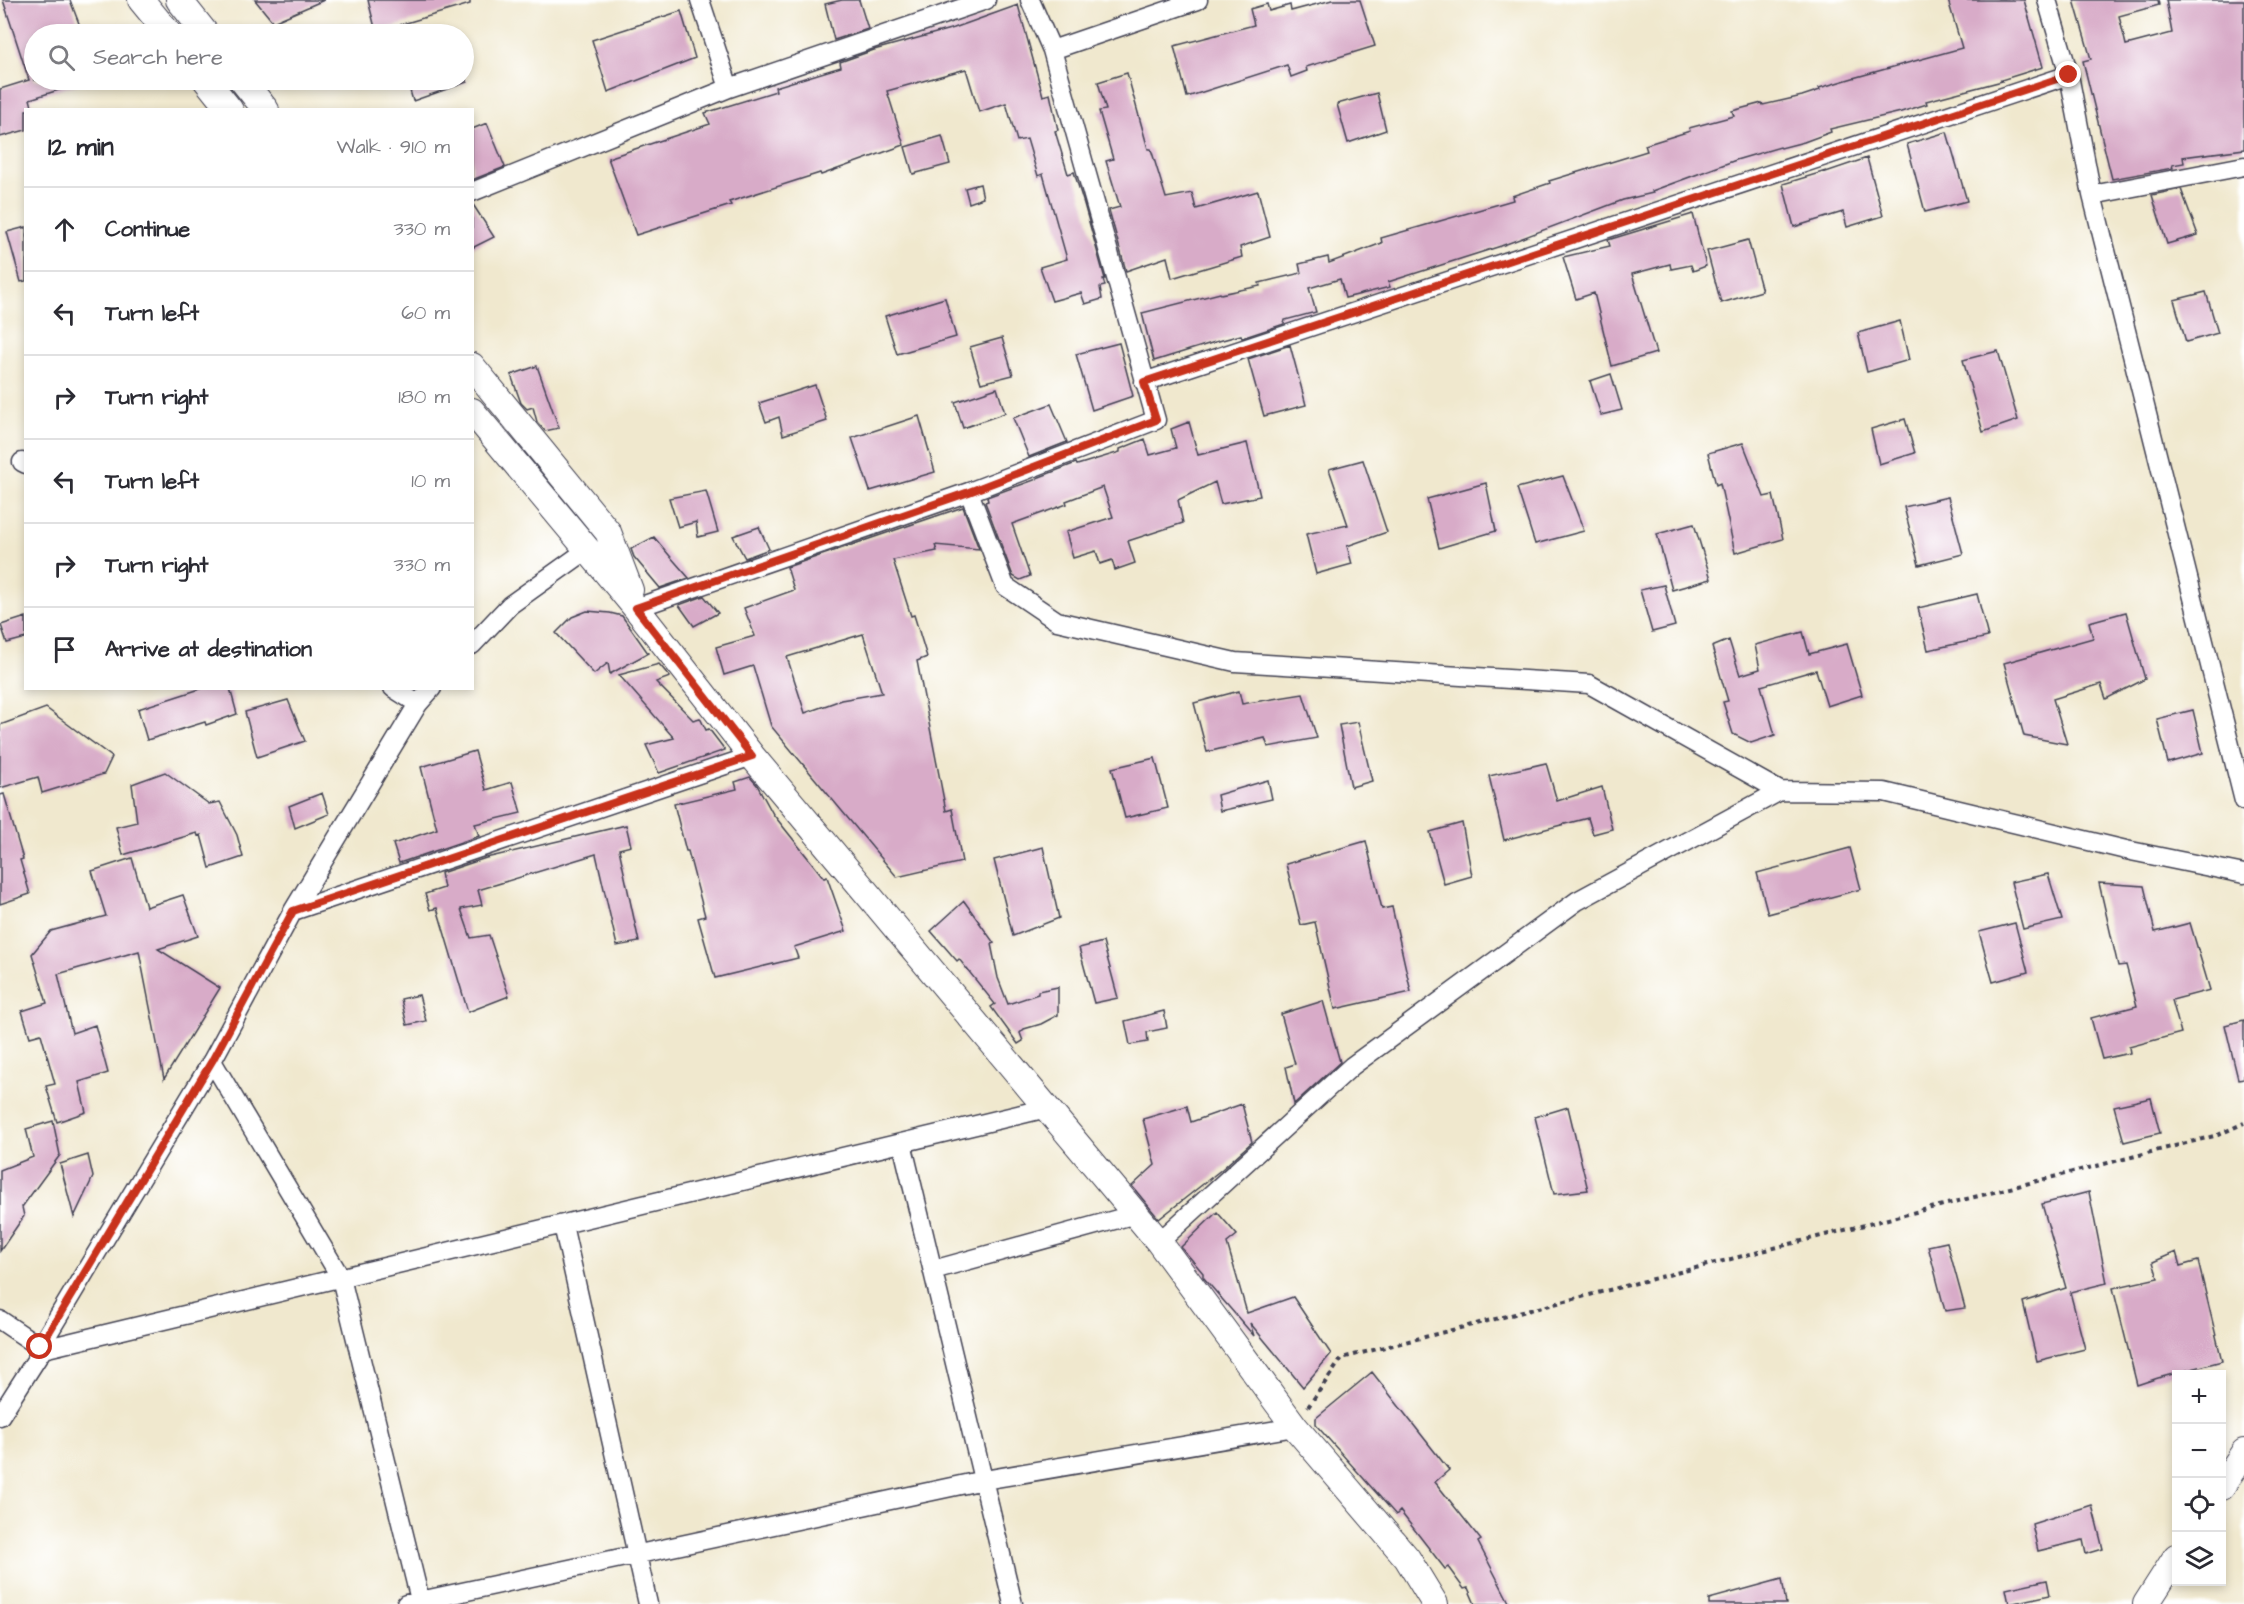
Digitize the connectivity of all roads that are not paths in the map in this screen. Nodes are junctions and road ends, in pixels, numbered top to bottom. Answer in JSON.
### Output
{"nodes":[{"id":1,"x":141,"y":0,"type":"edge"},
{"id":2,"x":179,"y":0,"type":"edge"},
{"id":3,"x":700,"y":0,"type":"edge"},
{"id":4,"x":986,"y":0,"type":"edge"},
{"id":5,"x":1030,"y":0,"type":"edge"},
{"id":6,"x":1198,"y":0,"type":"edge"},
{"id":7,"x":2047,"y":0,"type":"edge"},
{"id":8,"x":161,"y":24,"type":"edge"},
{"id":9,"x":198,"y":24,"type":"edge"},
{"id":10,"x":1052,"y":50,"type":"junction"},
{"id":11,"x":2069,"y":75,"type":"junction"},
{"id":12,"x":729,"y":88,"type":"junction"},
{"id":13,"x":214,"y":90,"type":"edge"},
{"id":14,"x":250,"y":90,"type":"edge"},
{"id":15,"x":228,"y":108,"type":"edge"},
{"id":16,"x":264,"y":108,"type":"edge"},
{"id":17,"x":2244,"y":166,"type":"edge"},
{"id":18,"x":474,"y":191,"type":"edge"},
{"id":19,"x":2092,"y":195,"type":"junction"},
{"id":20,"x":474,"y":368,"type":"edge"},
{"id":21,"x":1144,"y":382,"type":"junction"},
{"id":22,"x":474,"y":413,"type":"edge"},
{"id":23,"x":969,"y":492,"type":"junction"},
{"id":24,"x":587,"y":550,"type":"junction"},
{"id":25,"x":636,"y":608,"type":"junction"},
{"id":26,"x":474,"y":643,"type":"edge"},
{"id":27,"x":396,"y":690,"type":"edge"},
{"id":28,"x":430,"y":690,"type":"edge"},
{"id":29,"x":418,"y":704,"type":"junction"},
{"id":30,"x":752,"y":756,"type":"junction"},
{"id":31,"x":1780,"y":791,"type":"junction"},
{"id":32,"x":2244,"y":801,"type":"edge"},
{"id":33,"x":2244,"y":874,"type":"edge"},
{"id":34,"x":293,"y":911,"type":"junction"},
{"id":35,"x":212,"y":1061,"type":"junction"},
{"id":36,"x":1047,"y":1108,"type":"junction"},
{"id":37,"x":902,"y":1143,"type":"junction"},
{"id":38,"x":1136,"y":1214,"type":"junction"},
{"id":39,"x":563,"y":1224,"type":"junction"},
{"id":40,"x":1159,"y":1242,"type":"junction"},
{"id":41,"x":933,"y":1270,"type":"junction"},
{"id":42,"x":341,"y":1278,"type":"junction"},
{"id":43,"x":0,"y":1320,"type":"edge"},
{"id":44,"x":42,"y":1348,"type":"junction"},
{"id":45,"x":0,"y":1416,"type":"edge"},
{"id":46,"x":1295,"y":1427,"type":"junction"},
{"id":47,"x":2244,"y":1452,"type":"edge"},
{"id":48,"x":984,"y":1480,"type":"junction"},
{"id":49,"x":2226,"y":1480,"type":"edge"},
{"id":50,"x":638,"y":1554,"type":"junction"},
{"id":51,"x":2172,"y":1563,"type":"edge"},
{"id":52,"x":416,"y":1603,"type":"edge"},
{"id":53,"x":648,"y":1604,"type":"edge"},
{"id":54,"x":1013,"y":1604,"type":"edge"},
{"id":55,"x":1435,"y":1604,"type":"edge"},
{"id":56,"x":2146,"y":1604,"type":"edge"}],
"edges":[{"from":1,"to":8,"type":"street"},
{"from":2,"to":9,"type":"street"},
{"from":3,"to":12,"type":"street"},
{"from":4,"to":12,"type":"street"},
{"from":5,"to":10,"type":"street"},
{"from":6,"to":10,"type":"street"},
{"from":7,"to":11,"type":"street"},
{"from":10,"to":21,"type":"street"},
{"from":11,"to":19,"type":"street"},
{"from":11,"to":21,"type":"street"},
{"from":12,"to":18,"type":"street"},
{"from":13,"to":15,"type":"street"},
{"from":14,"to":16,"type":"street"},
{"from":17,"to":19,"type":"street"},
{"from":19,"to":32,"type":"street"},
{"from":20,"to":25,"type":"street"},
{"from":21,"to":23,"type":"street"},
{"from":22,"to":24,"type":"street"},
{"from":23,"to":25,"type":"street"},
{"from":23,"to":31,"type":"street"},
{"from":24,"to":25,"type":"street"},
{"from":24,"to":26,"type":"street"},
{"from":25,"to":30,"type":"street"},
{"from":27,"to":29,"type":"street"},
{"from":28,"to":29,"type":"street"},
{"from":29,"to":34,"type":"street"},
{"from":30,"to":34,"type":"street"},
{"from":30,"to":36,"type":"street"},
{"from":31,"to":33,"type":"street"},
{"from":31,"to":40,"type":"street"},
{"from":34,"to":35,"type":"street"},
{"from":35,"to":42,"type":"street"},
{"from":35,"to":44,"type":"street"},
{"from":36,"to":37,"type":"street"},
{"from":36,"to":38,"type":"street"},
{"from":37,"to":39,"type":"street"},
{"from":37,"to":41,"type":"street"},
{"from":38,"to":40,"type":"street"},
{"from":38,"to":41,"type":"street"},
{"from":39,"to":42,"type":"street"},
{"from":39,"to":50,"type":"street"},
{"from":40,"to":46,"type":"street"},
{"from":41,"to":48,"type":"street"},
{"from":42,"to":44,"type":"street"},
{"from":42,"to":52,"type":"street"},
{"from":43,"to":44,"type":"street"},
{"from":44,"to":45,"type":"street"},
{"from":46,"to":48,"type":"street"},
{"from":46,"to":55,"type":"street"},
{"from":47,"to":49,"type":"street"},
{"from":48,"to":50,"type":"street"},
{"from":48,"to":54,"type":"street"},
{"from":50,"to":52,"type":"street"},
{"from":50,"to":53,"type":"street"},
{"from":51,"to":56,"type":"street"}]}
